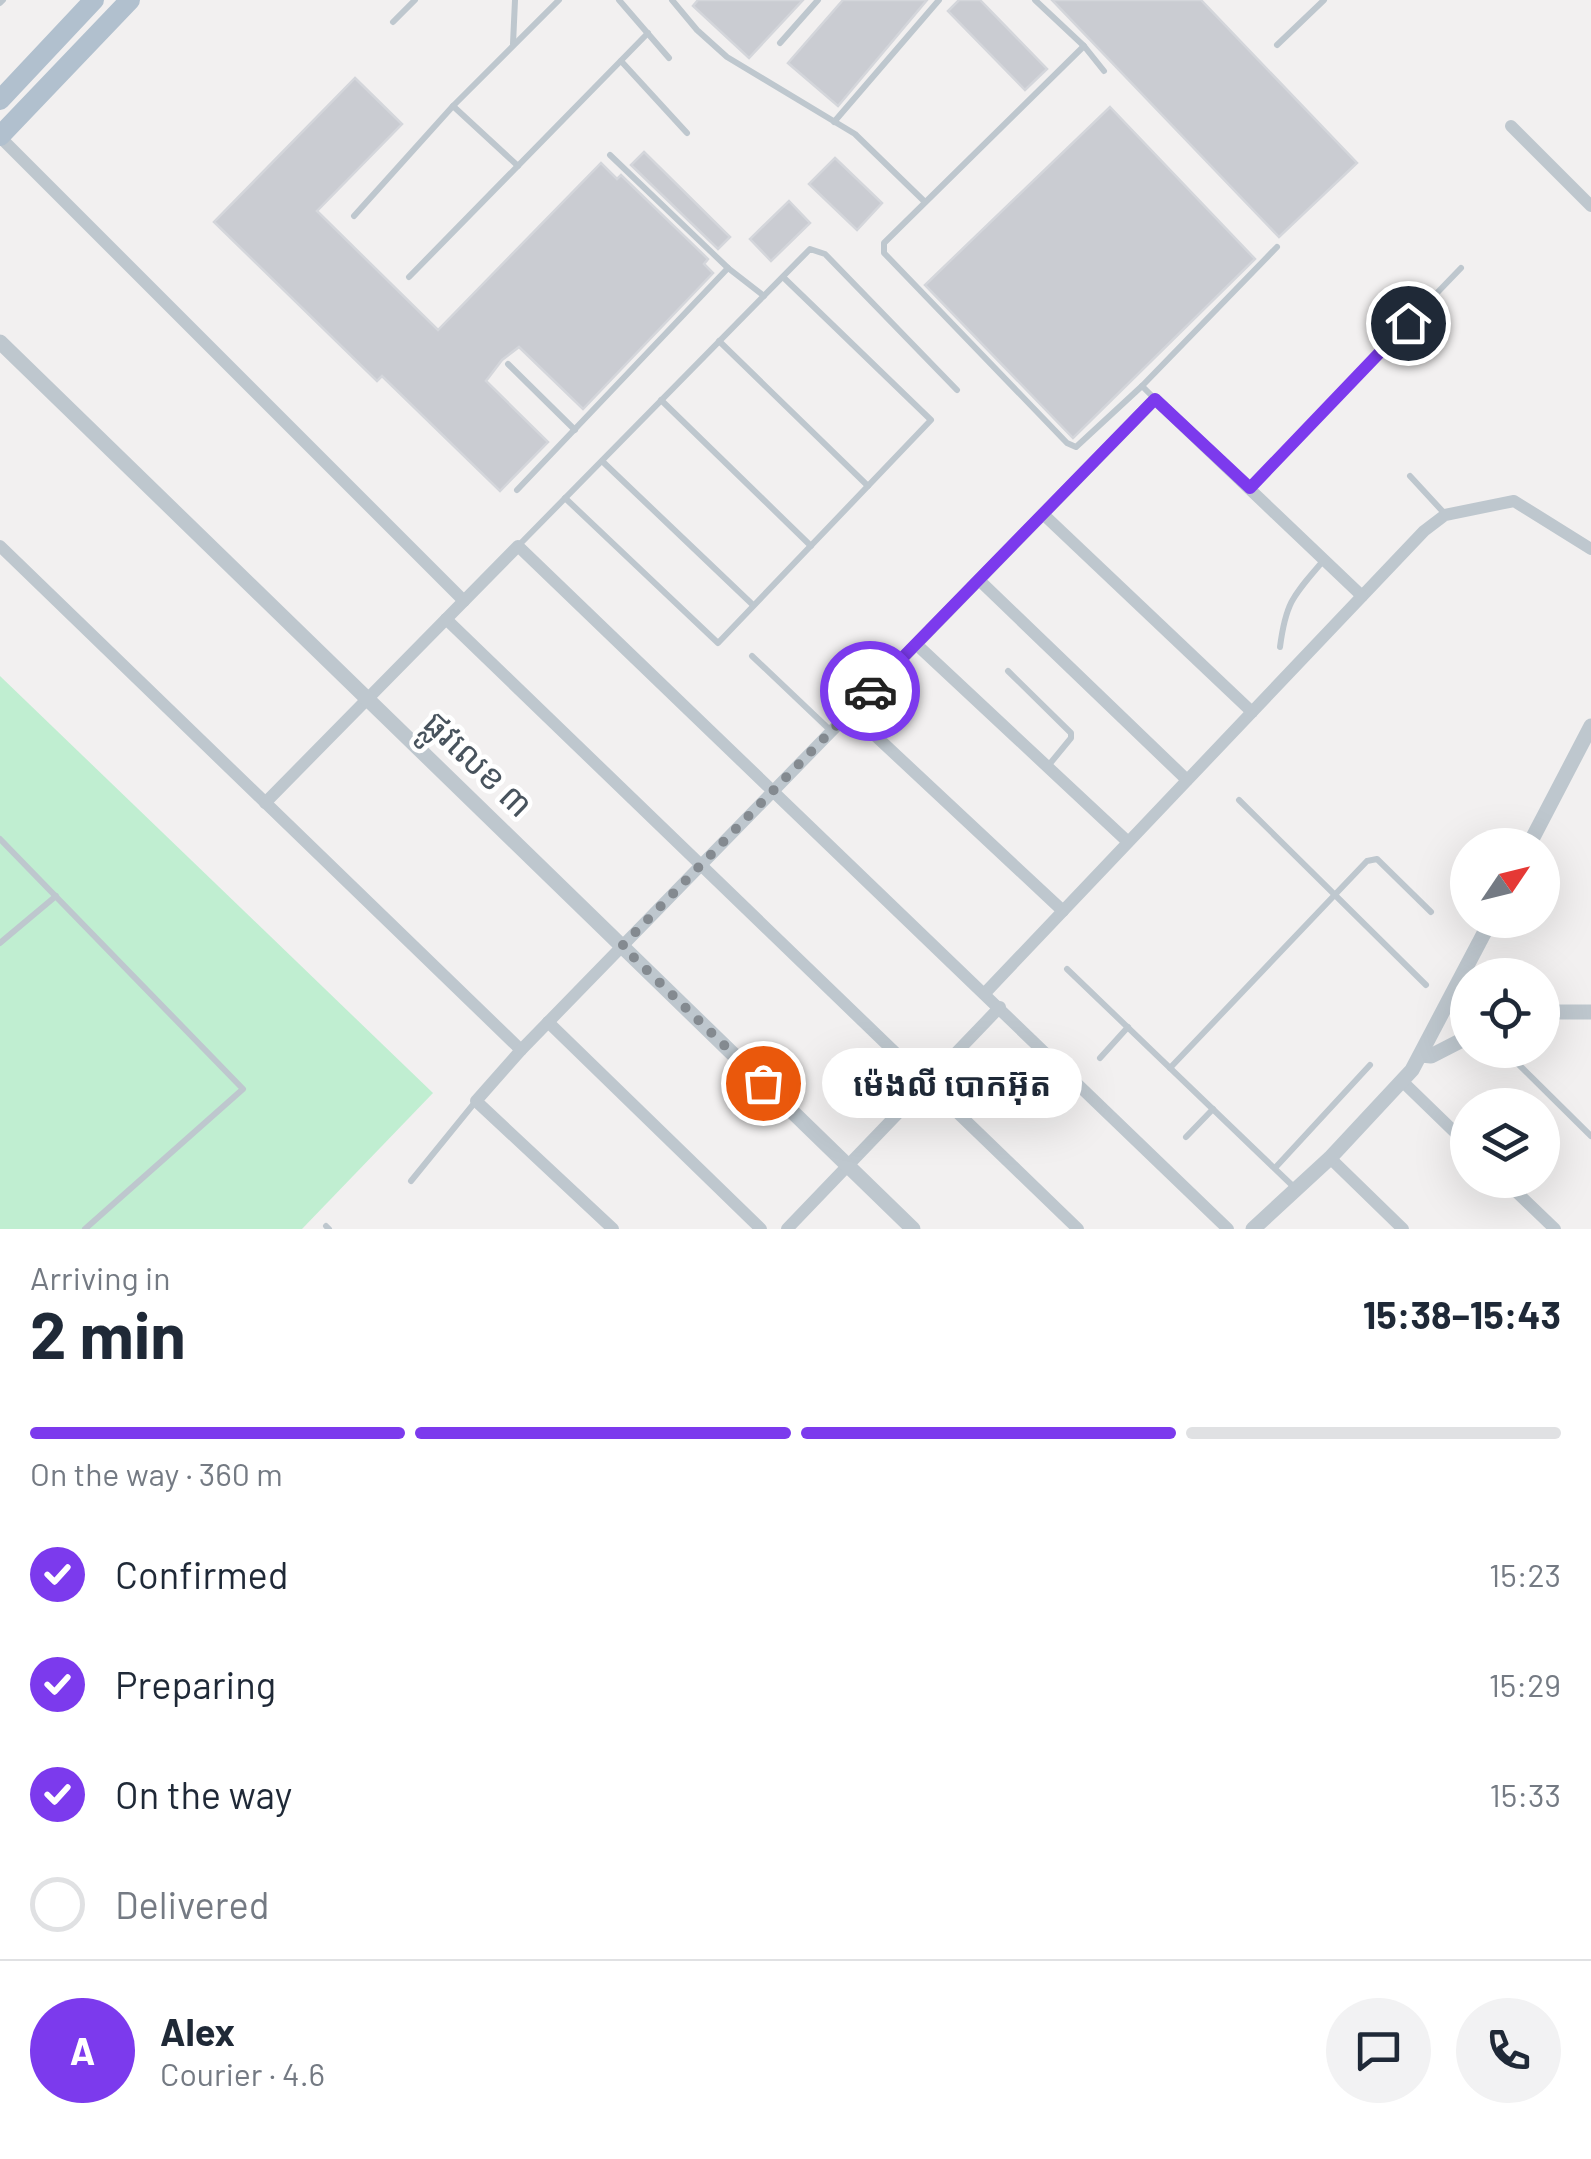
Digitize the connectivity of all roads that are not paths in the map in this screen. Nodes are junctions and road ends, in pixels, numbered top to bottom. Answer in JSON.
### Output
{"nodes":[{"id":1,"x":94,"y":0,"type":"edge"},
{"id":2,"x":130,"y":0,"type":"edge"},
{"id":3,"x":415,"y":0,"type":"edge"},
{"id":4,"x":515,"y":0,"type":"edge"},
{"id":5,"x":558,"y":0,"type":"edge"},
{"id":6,"x":619,"y":0,"type":"edge"},
{"id":7,"x":672,"y":0,"type":"edge"},
{"id":8,"x":818,"y":0,"type":"edge"},
{"id":9,"x":939,"y":0,"type":"edge"},
{"id":10,"x":1034,"y":0,"type":"edge"},
{"id":11,"x":1324,"y":0,"type":"edge"},
{"id":12,"x":393,"y":22,"type":"dead end"},
{"id":13,"x":648,"y":33,"type":"junction"},
{"id":14,"x":780,"y":44,"type":"dead end"},
{"id":15,"x":1277,"y":44,"type":"dead end"},
{"id":16,"x":1084,"y":46,"type":"junction"},
{"id":17,"x":512,"y":47,"type":"junction"},
{"id":18,"x":670,"y":58,"type":"dead end"},
{"id":19,"x":621,"y":61,"type":"junction"},
{"id":20,"x":1104,"y":71,"type":"dead end"},
{"id":21,"x":0,"y":100,"type":"edge"},
{"id":22,"x":453,"y":106,"type":"junction"},
{"id":23,"x":834,"y":122,"type":"junction"},
{"id":24,"x":1511,"y":126,"type":"dead end"},
{"id":25,"x":688,"y":133,"type":"dead end"},
{"id":26,"x":0,"y":137,"type":"edge"},
{"id":27,"x":610,"y":155,"type":"dead end"},
{"id":28,"x":518,"y":166,"type":"junction"},
{"id":29,"x":924,"y":202,"type":"junction"},
{"id":30,"x":1591,"y":206,"type":"edge"},
{"id":31,"x":354,"y":216,"type":"dead end"},
{"id":32,"x":1277,"y":247,"type":"dead end"},
{"id":33,"x":728,"y":268,"type":"junction"},
{"id":34,"x":1460,"y":268,"type":"dead end"},
{"id":35,"x":783,"y":277,"type":"junction"},
{"id":36,"x":409,"y":278,"type":"dead end"},
{"id":37,"x":764,"y":296,"type":"junction"},
{"id":38,"x":720,"y":341,"type":"junction"},
{"id":39,"x":0,"y":342,"type":"edge"},
{"id":40,"x":508,"y":364,"type":"dead end"},
{"id":41,"x":1142,"y":386,"type":"junction"},
{"id":42,"x":957,"y":390,"type":"dead end"},
{"id":43,"x":1155,"y":399,"type":"junction"},
{"id":44,"x":662,"y":400,"type":"junction"},
{"id":45,"x":574,"y":430,"type":"junction"},
{"id":46,"x":602,"y":461,"type":"junction"},
{"id":47,"x":1410,"y":476,"type":"dead end"},
{"id":48,"x":868,"y":486,"type":"junction"},
{"id":49,"x":1250,"y":488,"type":"junction"},
{"id":50,"x":517,"y":490,"type":"dead end"},
{"id":51,"x":565,"y":498,"type":"junction"},
{"id":52,"x":1043,"y":514,"type":"junction"},
{"id":53,"x":1446,"y":514,"type":"junction"},
{"id":54,"x":0,"y":546,"type":"edge"},
{"id":55,"x":518,"y":546,"type":"junction"},
{"id":56,"x":811,"y":546,"type":"junction"},
{"id":57,"x":1591,"y":549,"type":"edge"},
{"id":58,"x":1324,"y":560,"type":"junction"},
{"id":59,"x":978,"y":580,"type":"junction"},
{"id":60,"x":1362,"y":596,"type":"junction"},
{"id":61,"x":464,"y":601,"type":"junction"},
{"id":62,"x":754,"y":606,"type":"junction"},
{"id":63,"x":446,"y":619,"type":"junction"},
{"id":64,"x":916,"y":644,"type":"junction"},
{"id":65,"x":1280,"y":647,"type":"dead end"},
{"id":66,"x":752,"y":656,"type":"dead end"},
{"id":67,"x":1008,"y":672,"type":"dead end"},
{"id":68,"x":368,"y":699,"type":"junction"},
{"id":69,"x":850,"y":712,"type":"junction"},
{"id":70,"x":1252,"y":712,"type":"junction"},
{"id":71,"x":1591,"y":726,"type":"edge"},
{"id":72,"x":831,"y":731,"type":"junction"},
{"id":73,"x":1047,"y":767,"type":"junction"},
{"id":74,"x":1188,"y":780,"type":"junction"},
{"id":75,"x":774,"y":790,"type":"junction"},
{"id":76,"x":1239,"y":800,"type":"dead end"},
{"id":77,"x":265,"y":802,"type":"junction"},
{"id":78,"x":1539,"y":828,"type":"edge"},
{"id":79,"x":0,"y":839,"type":"edge"},
{"id":80,"x":1128,"y":842,"type":"junction"},
{"id":81,"x":702,"y":864,"type":"junction"},
{"id":82,"x":1334,"y":895,"type":"junction"},
{"id":83,"x":56,"y":896,"type":"junction"},
{"id":84,"x":1063,"y":910,"type":"junction"},
{"id":85,"x":1431,"y":912,"type":"dead end"},
{"id":86,"x":1482,"y":938,"type":"edge"},
{"id":87,"x":0,"y":944,"type":"edge"},
{"id":88,"x":622,"y":946,"type":"junction"},
{"id":89,"x":1067,"y":969,"type":"dead end"},
{"id":90,"x":1426,"y":986,"type":"dead end"},
{"id":91,"x":984,"y":993,"type":"junction"},
{"id":92,"x":1000,"y":1008,"type":"junction"},
{"id":93,"x":1560,"y":1012,"type":"edge"},
{"id":94,"x":1591,"y":1012,"type":"edge"},
{"id":95,"x":548,"y":1022,"type":"junction"},
{"id":96,"x":1128,"y":1027,"type":"junction"},
{"id":97,"x":1450,"y":1046,"type":"edge"},
{"id":98,"x":521,"y":1050,"type":"junction"},
{"id":99,"x":1421,"y":1055,"type":"junction"},
{"id":100,"x":1100,"y":1058,"type":"dead end"},
{"id":101,"x":1370,"y":1064,"type":"dead end"},
{"id":102,"x":1170,"y":1068,"type":"junction"},
{"id":103,"x":1522,"y":1068,"type":"edge"},
{"id":104,"x":1402,"y":1082,"type":"junction"},
{"id":105,"x":927,"y":1083,"type":"junction"},
{"id":106,"x":476,"y":1101,"type":"junction"},
{"id":107,"x":1213,"y":1109,"type":"junction"},
{"id":108,"x":1450,"y":1127,"type":"edge"},
{"id":109,"x":1591,"y":1136,"type":"edge"},
{"id":110,"x":1186,"y":1138,"type":"dead end"},
{"id":111,"x":1330,"y":1158,"type":"junction"},
{"id":112,"x":848,"y":1166,"type":"junction"},
{"id":113,"x":1275,"y":1168,"type":"junction"},
{"id":114,"x":410,"y":1182,"type":"dead end"},
{"id":115,"x":1297,"y":1190,"type":"junction"},
{"id":116,"x":1523,"y":1198,"type":"edge"},
{"id":117,"x":85,"y":1229,"type":"edge"},
{"id":118,"x":613,"y":1229,"type":"edge"},
{"id":119,"x":762,"y":1229,"type":"edge"},
{"id":120,"x":787,"y":1229,"type":"edge"},
{"id":121,"x":913,"y":1229,"type":"edge"},
{"id":122,"x":1078,"y":1229,"type":"edge"},
{"id":123,"x":1228,"y":1229,"type":"edge"},
{"id":124,"x":1253,"y":1229,"type":"edge"},
{"id":125,"x":1403,"y":1229,"type":"edge"},
{"id":126,"x":1555,"y":1229,"type":"edge"}],
"edges":[{"from":1,"to":21,"type":"main road"},
{"from":2,"to":26,"type":"main road"},
{"from":3,"to":12,"type":"lane"},
{"from":4,"to":17,"type":"lane"},
{"from":5,"to":17,"type":"lane"},
{"from":6,"to":13,"type":"lane"},
{"from":7,"to":23,"type":"lane"},
{"from":8,"to":14,"type":"lane"},
{"from":9,"to":23,"type":"lane"},
{"from":10,"to":16,"type":"lane"},
{"from":11,"to":15,"type":"lane"},
{"from":13,"to":18,"type":"lane"},
{"from":13,"to":19,"type":"lane"},
{"from":16,"to":20,"type":"lane"},
{"from":16,"to":29,"type":"lane"},
{"from":17,"to":22,"type":"lane"},
{"from":19,"to":25,"type":"lane"},
{"from":19,"to":28,"type":"lane"},
{"from":22,"to":28,"type":"lane"},
{"from":22,"to":31,"type":"lane"},
{"from":23,"to":29,"type":"lane"},
{"from":24,"to":30,"type":"street"},
{"from":26,"to":61,"type":"street"},
{"from":27,"to":33,"type":"lane"},
{"from":28,"to":36,"type":"lane"},
{"from":29,"to":41,"type":"lane"},
{"from":32,"to":41,"type":"lane"},
{"from":33,"to":37,"type":"lane"},
{"from":33,"to":45,"type":"lane"},
{"from":34,"to":49,"type":"lane"},
{"from":35,"to":37,"type":"lane"},
{"from":35,"to":42,"type":"lane"},
{"from":35,"to":48,"type":"lane"},
{"from":37,"to":38,"type":"lane"},
{"from":38,"to":44,"type":"lane"},
{"from":38,"to":48,"type":"lane"},
{"from":39,"to":68,"type":"street","name":"ផ្លូវលេខ ៣"},
{"from":40,"to":45,"type":"lane"},
{"from":41,"to":43,"type":"lane"},
{"from":43,"to":49,"type":"street"},
{"from":43,"to":52,"type":"street"},
{"from":44,"to":46,"type":"lane"},
{"from":44,"to":56,"type":"lane"},
{"from":45,"to":50,"type":"lane"},
{"from":46,"to":51,"type":"lane"},
{"from":46,"to":62,"type":"lane"},
{"from":47,"to":53,"type":"lane"},
{"from":48,"to":56,"type":"lane"},
{"from":49,"to":58,"type":"street"},
{"from":51,"to":55,"type":"lane"},
{"from":51,"to":62,"type":"lane"},
{"from":52,"to":59,"type":"street"},
{"from":52,"to":70,"type":"street"},
{"from":53,"to":57,"type":"street"},
{"from":53,"to":60,"type":"street"},
{"from":54,"to":77,"type":"street"},
{"from":55,"to":61,"type":"street"},
{"from":55,"to":75,"type":"street"},
{"from":56,"to":62,"type":"lane"},
{"from":58,"to":60,"type":"street"},
{"from":58,"to":65,"type":"lane"},
{"from":59,"to":64,"type":"street"},
{"from":59,"to":74,"type":"street"},
{"from":60,"to":70,"type":"street"},
{"from":61,"to":63,"type":"street"},
{"from":63,"to":68,"type":"street"},
{"from":63,"to":81,"type":"street"},
{"from":64,"to":69,"type":"street"},
{"from":64,"to":73,"type":"street"},
{"from":66,"to":72,"type":"lane"},
{"from":67,"to":73,"type":"lane"},
{"from":68,"to":77,"type":"street"},
{"from":68,"to":88,"type":"street","name":"ផ្លូវលេខ ៣"},
{"from":69,"to":72,"type":"street"},
{"from":69,"to":84,"type":"street"},
{"from":70,"to":74,"type":"street"},
{"from":71,"to":78,"type":"street"},
{"from":72,"to":75,"type":"street"},
{"from":73,"to":80,"type":"street"},
{"from":74,"to":80,"type":"street"},
{"from":75,"to":81,"type":"street"},
{"from":75,"to":91,"type":"street"},
{"from":76,"to":82,"type":"lane"},
{"from":77,"to":98,"type":"street"},
{"from":79,"to":83,"type":"lane"},
{"from":80,"to":84,"type":"street"},
{"from":81,"to":88,"type":"street"},
{"from":81,"to":105,"type":"street"},
{"from":82,"to":85,"type":"lane"},
{"from":82,"to":90,"type":"lane"},
{"from":82,"to":102,"type":"lane"},
{"from":83,"to":87,"type":"lane"},
{"from":83,"to":117,"type":"lane"},
{"from":84,"to":91,"type":"street"},
{"from":86,"to":99,"type":"street"},
{"from":88,"to":95,"type":"street"},
{"from":88,"to":112,"type":"street","name":"ផ្លូវលេខ ៣"},
{"from":89,"to":96,"type":"lane"},
{"from":91,"to":92,"type":"street"},
{"from":92,"to":105,"type":"street"},
{"from":92,"to":123,"type":"street"},
{"from":93,"to":94,"type":"street"},
{"from":95,"to":98,"type":"street"},
{"from":95,"to":119,"type":"street"},
{"from":96,"to":100,"type":"lane"},
{"from":96,"to":102,"type":"lane"},
{"from":97,"to":99,"type":"street"},
{"from":98,"to":106,"type":"street"},
{"from":99,"to":104,"type":"street"},
{"from":101,"to":113,"type":"lane"},
{"from":102,"to":107,"type":"lane"},
{"from":103,"to":109,"type":"lane"},
{"from":104,"to":108,"type":"street"},
{"from":104,"to":111,"type":"street"},
{"from":105,"to":112,"type":"street"},
{"from":105,"to":122,"type":"street"},
{"from":106,"to":114,"type":"lane"},
{"from":106,"to":118,"type":"street"},
{"from":107,"to":110,"type":"lane"},
{"from":107,"to":113,"type":"lane"},
{"from":111,"to":115,"type":"street"},
{"from":111,"to":125,"type":"street"},
{"from":112,"to":120,"type":"street"},
{"from":112,"to":121,"type":"street","name":"ផ្លូវលេខ ៣"},
{"from":113,"to":115,"type":"lane"},
{"from":115,"to":124,"type":"street"},
{"from":116,"to":126,"type":"street"}]}
